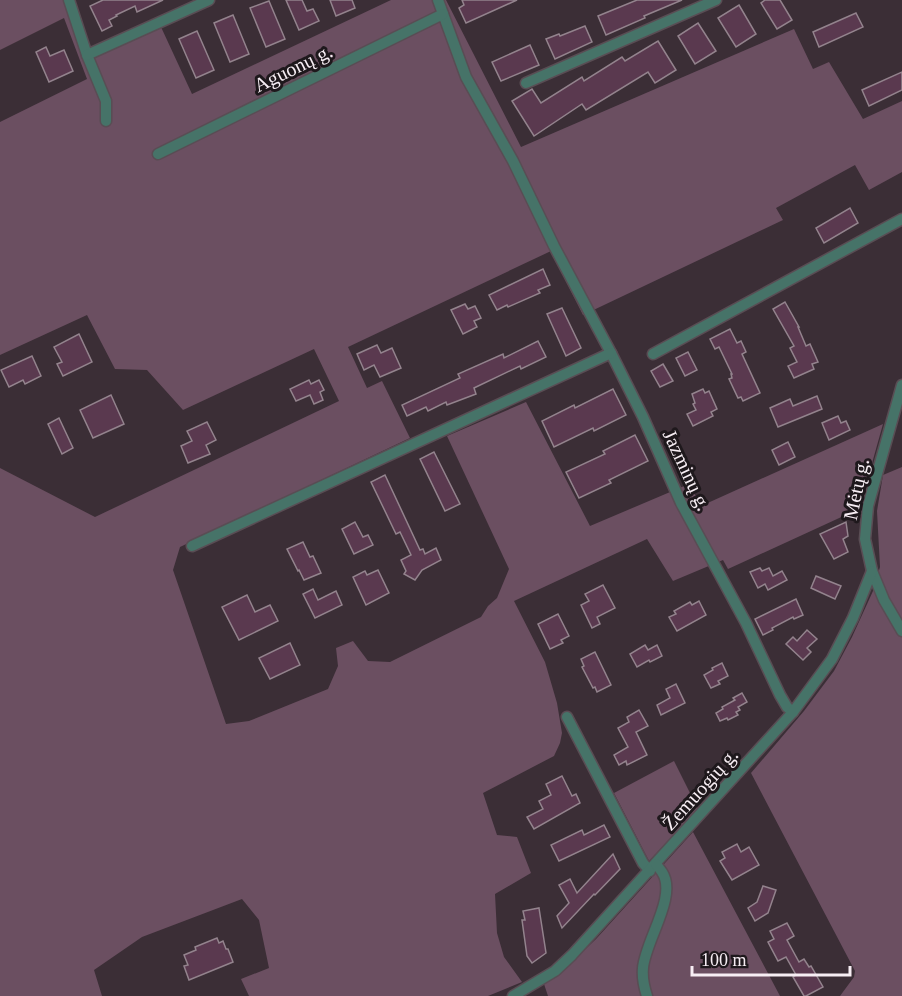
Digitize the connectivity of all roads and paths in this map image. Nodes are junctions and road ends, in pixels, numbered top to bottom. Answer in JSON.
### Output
{"nodes":[{"id":1,"x":69,"y":0,"type":"edge"},
{"id":2,"x":209,"y":0,"type":"edge"},
{"id":3,"x":438,"y":0,"type":"edge"},
{"id":4,"x":716,"y":0,"type":"edge"},
{"id":5,"x":443,"y":14,"type":"junction"},
{"id":6,"x":87,"y":55,"type":"junction"},
{"id":7,"x":526,"y":83,"type":"dead end"},
{"id":8,"x":106,"y":121,"type":"dead end"},
{"id":9,"x":158,"y":154,"type":"dead end"},
{"id":10,"x":902,"y":219,"type":"edge"},
{"id":11,"x":611,"y":352,"type":"junction"},
{"id":12,"x":653,"y":354,"type":"dead end"},
{"id":13,"x":902,"y":385,"type":"edge"},
{"id":14,"x":192,"y":546,"type":"dead end"},
{"id":15,"x":872,"y":571,"type":"junction"},
{"id":16,"x":902,"y":631,"type":"edge"},
{"id":17,"x":793,"y":712,"type":"junction"},
{"id":18,"x":567,"y":717,"type":"dead end"},
{"id":19,"x":653,"y":868,"type":"junction"},
{"id":20,"x":513,"y":996,"type":"edge"},
{"id":21,"x":647,"y":996,"type":"edge"}],
"edges":[{"from":1,"to":6,"type":"street"},
{"from":2,"to":6,"type":"street"},
{"from":3,"to":5,"type":"street","name":"Jazminų g."},
{"from":4,"to":7,"type":"street"},
{"from":5,"to":9,"type":"street","name":"Aguonų g."},
{"from":5,"to":11,"type":"street","name":"Jazminų g."},
{"from":6,"to":8,"type":"street"},
{"from":10,"to":12,"type":"street"},
{"from":11,"to":14,"type":"street"},
{"from":11,"to":17,"type":"street","name":"Jazminų g."},
{"from":13,"to":15,"type":"street","name":"Mėtų g."},
{"from":15,"to":16,"type":"street","name":"Mėtų g."},
{"from":15,"to":17,"type":"street","name":"Žemuogių g."},
{"from":17,"to":19,"type":"street","name":"Žemuogių g."},
{"from":18,"to":19,"type":"street"},
{"from":19,"to":20,"type":"street","name":"Žemuogių g."},
{"from":19,"to":21,"type":"street"}]}
